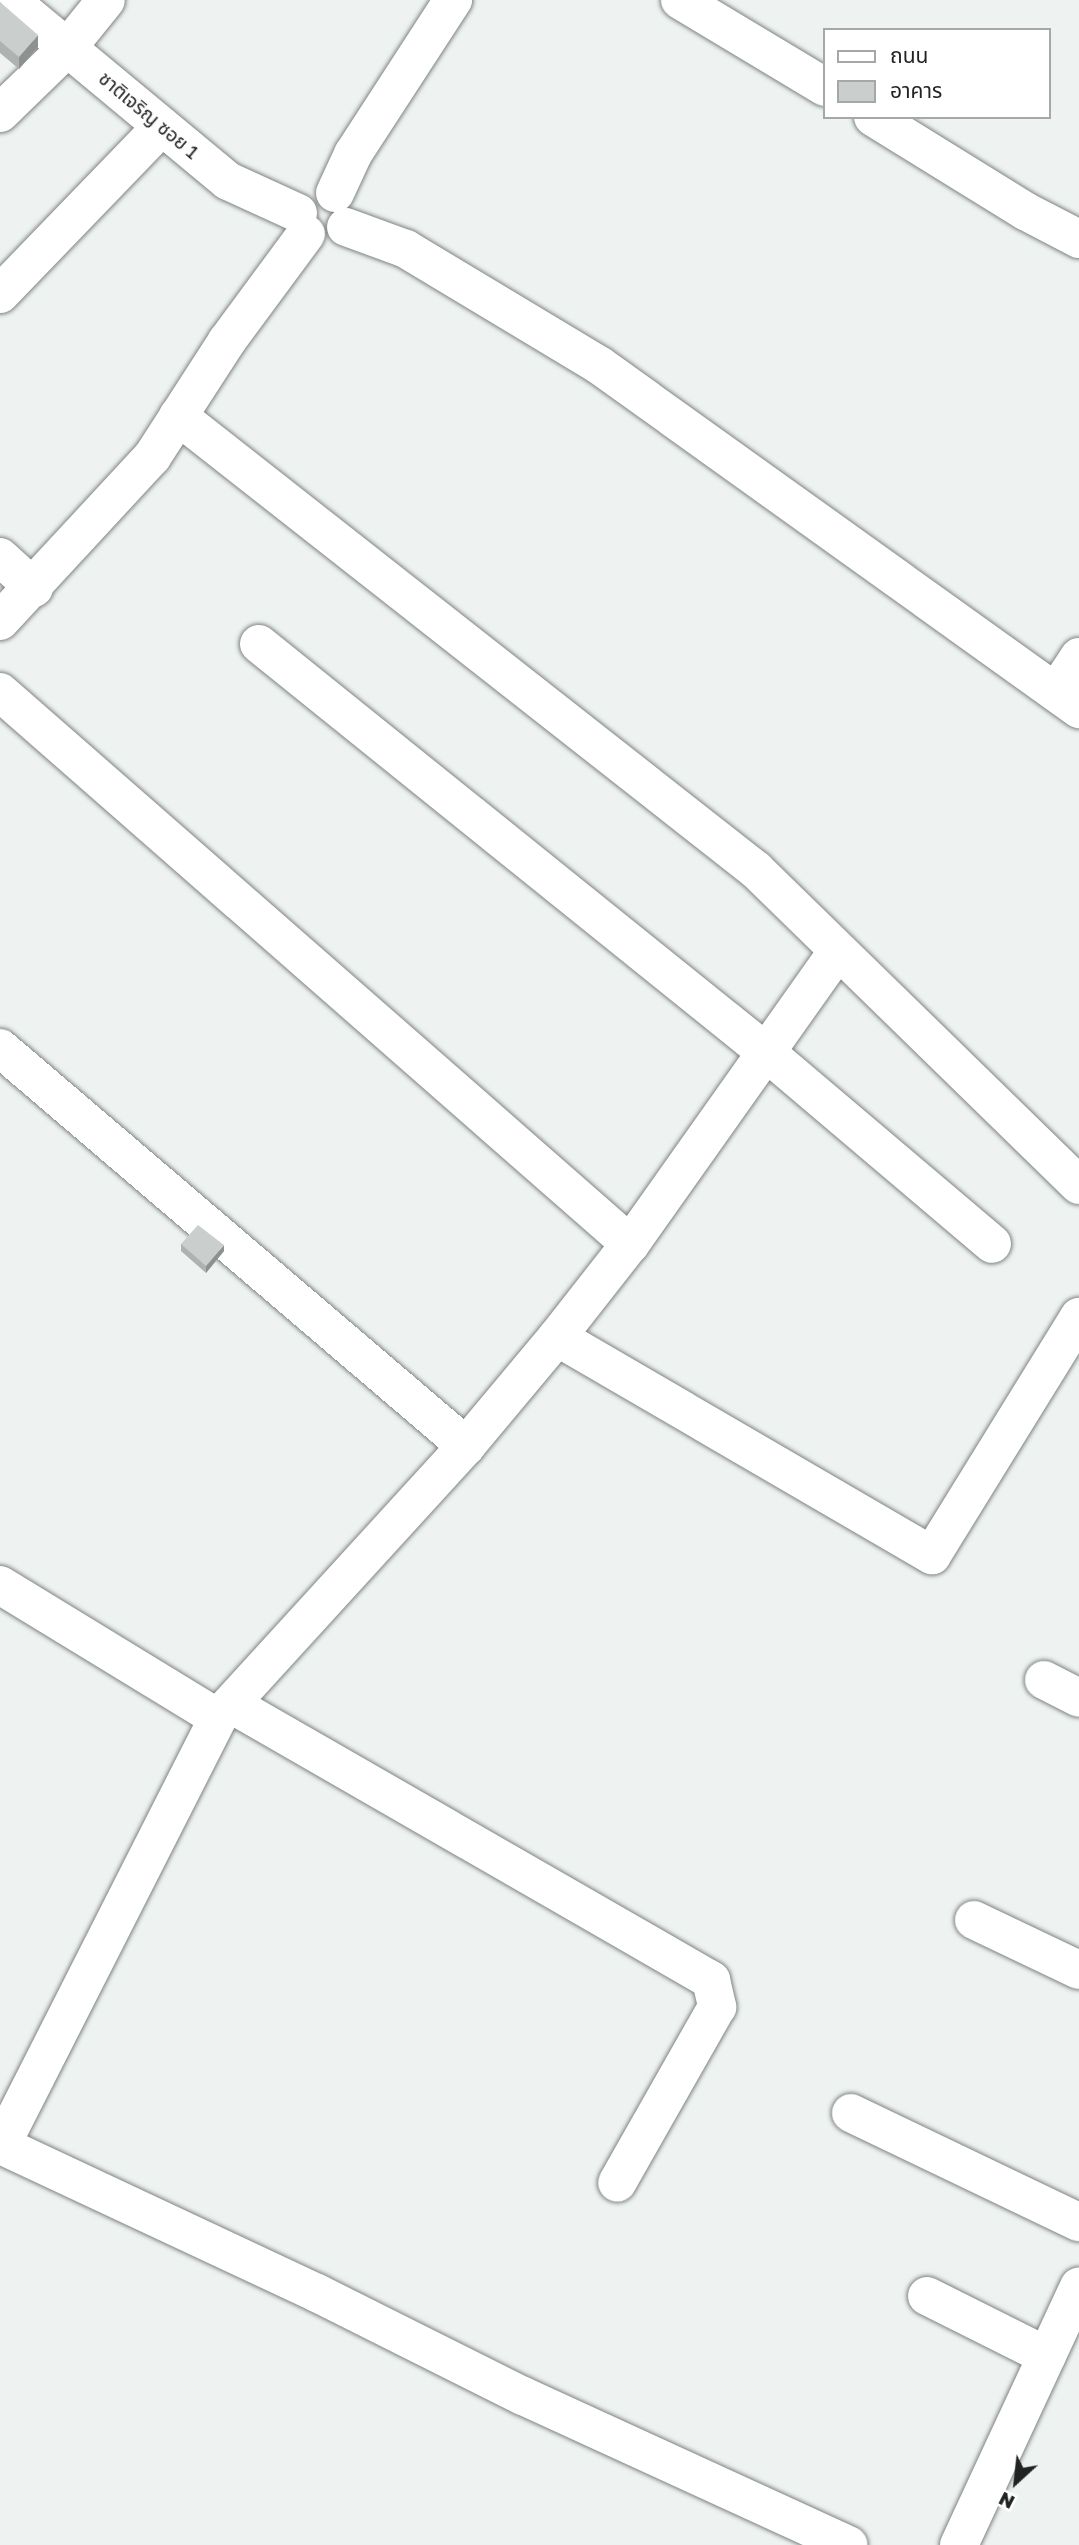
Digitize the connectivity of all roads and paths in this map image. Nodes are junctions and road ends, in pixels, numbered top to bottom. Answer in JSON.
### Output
{"nodes":[{"id":1,"x":10,"y":0,"type":"edge"},
{"id":2,"x":106,"y":0,"type":"edge"},
{"id":3,"x":453,"y":0,"type":"edge"},
{"id":4,"x":680,"y":0,"type":"edge"},
{"id":5,"x":68,"y":47,"type":"junction"},
{"id":6,"x":824,"y":87,"type":"edge"},
{"id":7,"x":0,"y":113,"type":"edge"},
{"id":8,"x":876,"y":119,"type":"edge"},
{"id":9,"x":162,"y":126,"type":"junction"},
{"id":10,"x":341,"y":210,"type":"junction"},
{"id":11,"x":302,"y":223,"type":"junction"},
{"id":12,"x":1079,"y":239,"type":"edge"},
{"id":13,"x":0,"y":294,"type":"edge"},
{"id":14,"x":178,"y":416,"type":"junction"},
{"id":15,"x":0,"y":557,"type":"edge"},
{"id":16,"x":34,"y":588,"type":"junction"},
{"id":17,"x":0,"y":621,"type":"edge"},
{"id":18,"x":259,"y":644,"type":"dead end"},
{"id":19,"x":1079,"y":657,"type":"edge"},
{"id":20,"x":0,"y":692,"type":"edge"},
{"id":21,"x":1068,"y":701,"type":"edge"},
{"id":22,"x":838,"y":952,"type":"junction"},
{"id":23,"x":0,"y":1048,"type":"edge"},
{"id":24,"x":767,"y":1053,"type":"junction"},
{"id":25,"x":1079,"y":1185,"type":"edge"},
{"id":26,"x":630,"y":1244,"type":"junction"},
{"id":27,"x":992,"y":1244,"type":"dead end"},
{"id":28,"x":1079,"y":1317,"type":"edge"},
{"id":29,"x":557,"y":1337,"type":"junction"},
{"id":30,"x":466,"y":1446,"type":"junction"},
{"id":31,"x":0,"y":1585,"type":"edge"},
{"id":32,"x":1044,"y":1680,"type":"dead end"},
{"id":33,"x":1079,"y":1698,"type":"edge"},
{"id":34,"x":225,"y":1711,"type":"junction"},
{"id":35,"x":974,"y":1920,"type":"dead end"},
{"id":36,"x":1079,"y":1970,"type":"edge"},
{"id":37,"x":851,"y":2113,"type":"dead end"},
{"id":38,"x":617,"y":2183,"type":"dead end"},
{"id":39,"x":1079,"y":2222,"type":"edge"},
{"id":40,"x":1079,"y":2286,"type":"edge"},
{"id":41,"x":927,"y":2296,"type":"dead end"},
{"id":42,"x":1047,"y":2356,"type":"junction"},
{"id":43,"x":848,"y":2545,"type":"edge"},
{"id":44,"x":959,"y":2545,"type":"edge"}],
"edges":[{"from":1,"to":5,"type":"street","name":"ชาติเจริญ ซอย 1"},
{"from":2,"to":5,"type":"street"},
{"from":3,"to":10,"type":"street"},
{"from":4,"to":6,"type":"street"},
{"from":5,"to":7,"type":"street"},
{"from":5,"to":9,"type":"street","name":"ชาติเจริญ ซอย 1"},
{"from":8,"to":12,"type":"street"},
{"from":9,"to":11,"type":"street","name":"ชาติเจริญ ซอย 1"},
{"from":9,"to":13,"type":"street"},
{"from":10,"to":11,"type":"street"},
{"from":10,"to":21,"type":"street"},
{"from":11,"to":14,"type":"street"},
{"from":14,"to":16,"type":"street"},
{"from":14,"to":22,"type":"street"},
{"from":15,"to":16,"type":"street"},
{"from":16,"to":17,"type":"street"},
{"from":18,"to":24,"type":"street"},
{"from":19,"to":21,"type":"street"},
{"from":20,"to":26,"type":"street"},
{"from":22,"to":24,"type":"street"},
{"from":22,"to":25,"type":"street"},
{"from":23,"to":30,"type":"street"},
{"from":24,"to":26,"type":"street"},
{"from":24,"to":27,"type":"street"},
{"from":26,"to":29,"type":"street"},
{"from":28,"to":29,"type":"street"},
{"from":29,"to":30,"type":"street"},
{"from":30,"to":34,"type":"street"},
{"from":31,"to":34,"type":"street"},
{"from":32,"to":33,"type":"street"},
{"from":34,"to":38,"type":"street"},
{"from":34,"to":43,"type":"street"},
{"from":35,"to":36,"type":"street"},
{"from":37,"to":39,"type":"street"},
{"from":40,"to":42,"type":"street"},
{"from":41,"to":42,"type":"street"},
{"from":42,"to":44,"type":"street"}]}
